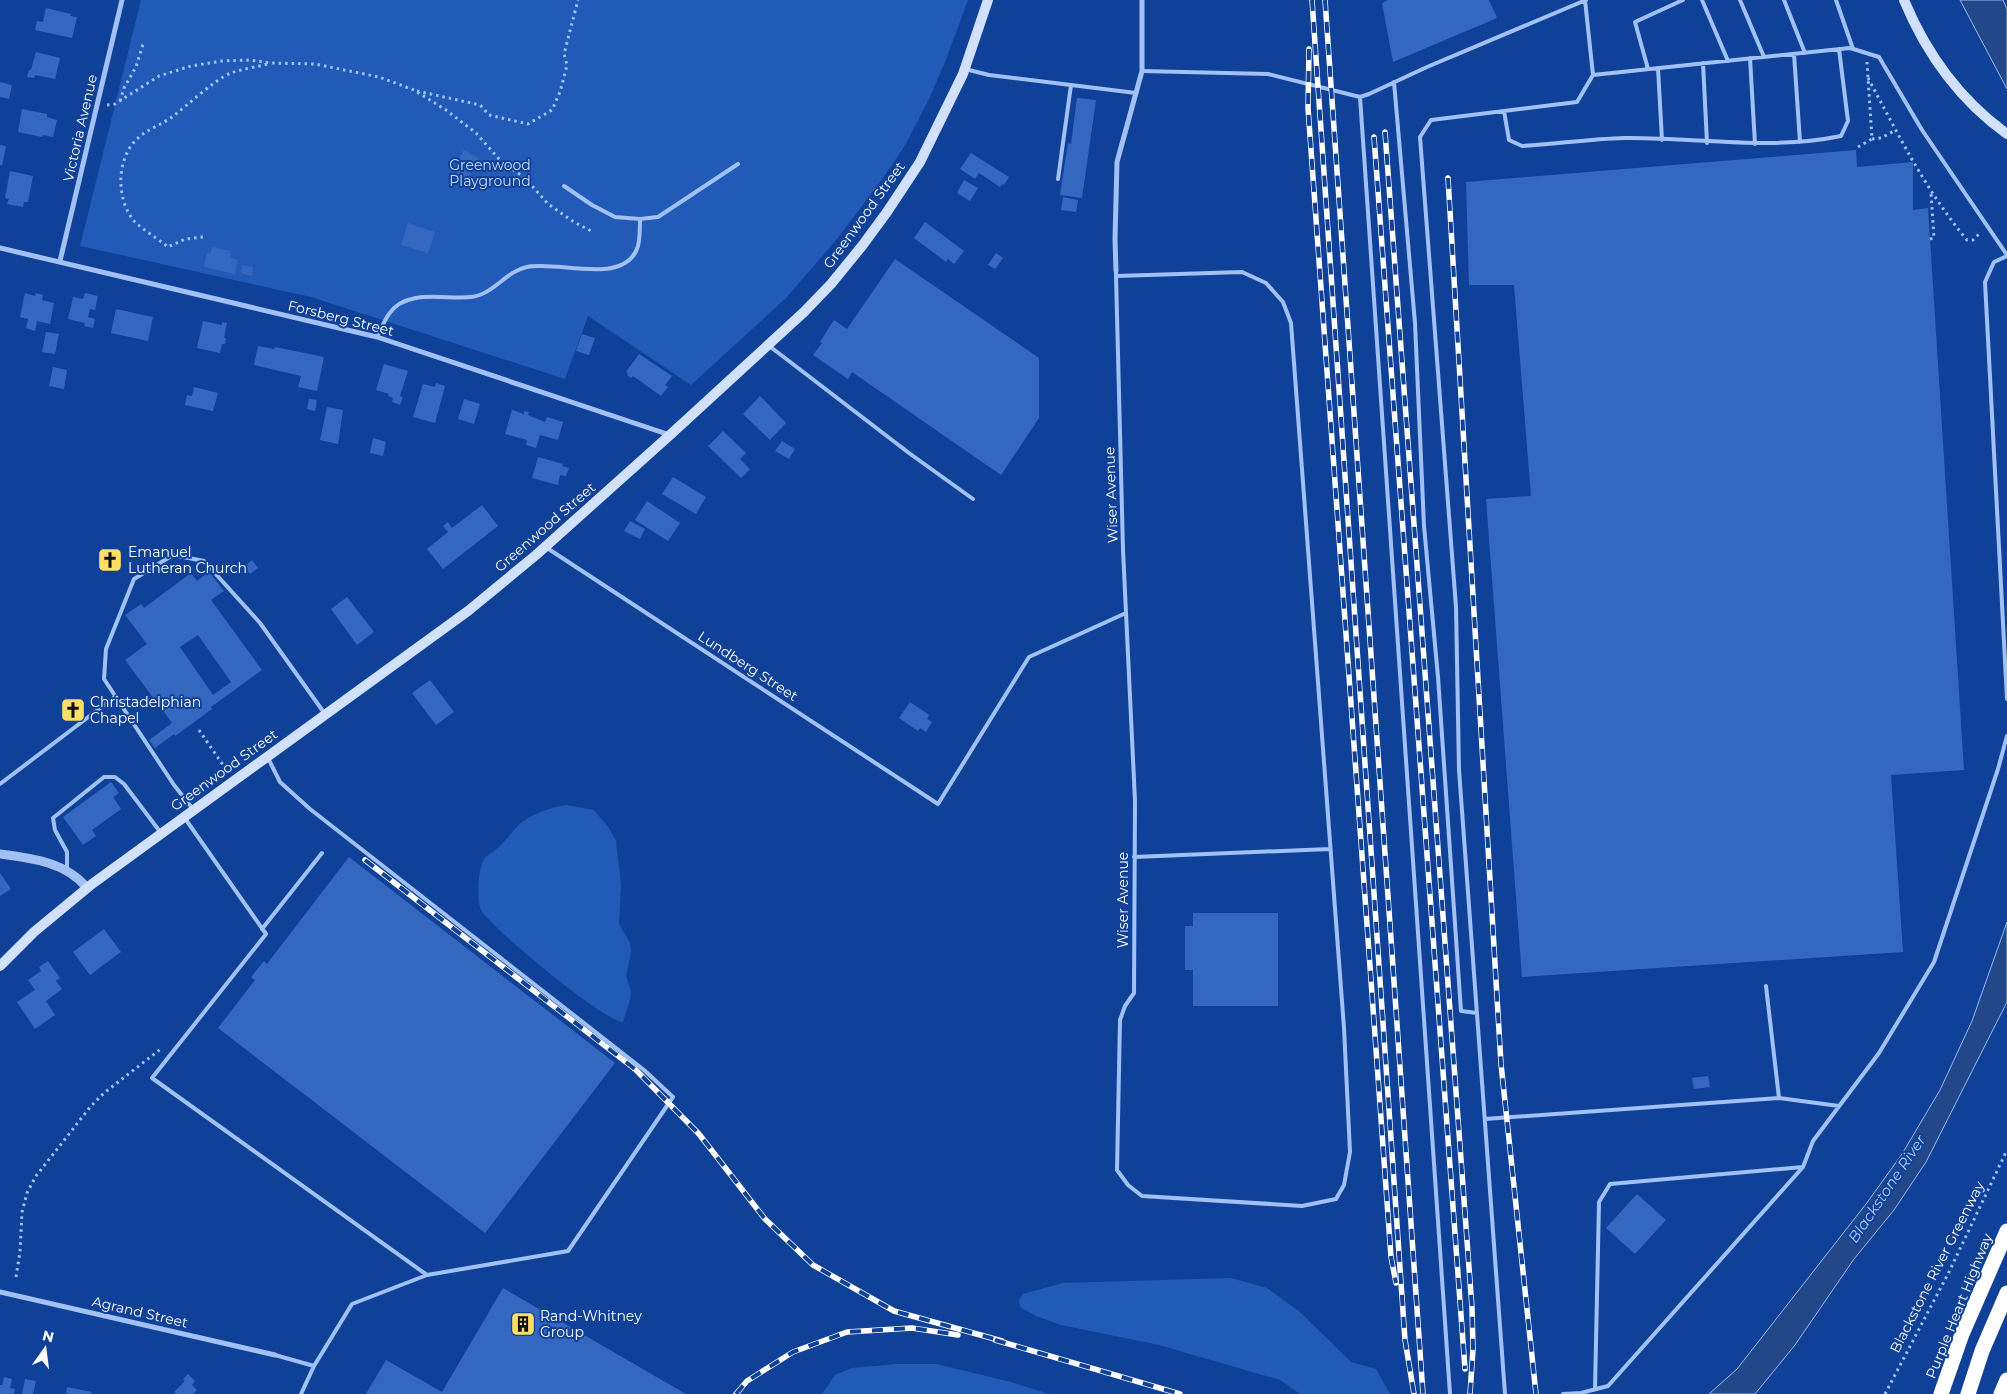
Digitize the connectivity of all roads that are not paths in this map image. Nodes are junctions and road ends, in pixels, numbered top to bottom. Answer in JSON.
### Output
{"nodes":[{"id":1,"x":122,"y":0,"type":"edge"},
{"id":2,"x":988,"y":0,"type":"edge"},
{"id":3,"x":1142,"y":0,"type":"edge"},
{"id":4,"x":1586,"y":0,"type":"edge"},
{"id":5,"x":1683,"y":0,"type":"edge"},
{"id":6,"x":1702,"y":0,"type":"edge"},
{"id":7,"x":1740,"y":0,"type":"edge"},
{"id":8,"x":1784,"y":0,"type":"edge"},
{"id":9,"x":1836,"y":0,"type":"edge"},
{"id":10,"x":1904,"y":0,"type":"edge"},
{"id":11,"x":1839,"y":49,"type":"junction"},
{"id":12,"x":1853,"y":49,"type":"junction"},
{"id":13,"x":1805,"y":53,"type":"junction"},
{"id":14,"x":1794,"y":54,"type":"junction"},
{"id":15,"x":1764,"y":57,"type":"junction"},
{"id":16,"x":1750,"y":58,"type":"junction"},
{"id":17,"x":1728,"y":61,"type":"junction"},
{"id":18,"x":1703,"y":63,"type":"junction"},
{"id":19,"x":1658,"y":68,"type":"junction"},
{"id":20,"x":964,"y":69,"type":"junction"},
{"id":21,"x":1648,"y":69,"type":"junction"},
{"id":22,"x":1142,"y":71,"type":"junction"},
{"id":23,"x":1593,"y":75,"type":"junction"},
{"id":24,"x":1394,"y":82,"type":"junction"},
{"id":25,"x":1071,"y":85,"type":"junction"},
{"id":26,"x":1136,"y":93,"type":"junction"},
{"id":27,"x":1360,"y":96,"type":"junction"},
{"id":28,"x":1504,"y":111,"type":"junction"},
{"id":29,"x":2007,"y":134,"type":"edge"},
{"id":30,"x":1662,"y":140,"type":"junction"},
{"id":31,"x":1707,"y":142,"type":"junction"},
{"id":32,"x":1800,"y":142,"type":"junction"},
{"id":33,"x":1755,"y":144,"type":"junction"},
{"id":34,"x":738,"y":164,"type":"dead end"},
{"id":35,"x":1058,"y":179,"type":"dead end"},
{"id":36,"x":564,"y":186,"type":"dead end"},
{"id":37,"x":640,"y":219,"type":"junction"},
{"id":38,"x":0,"y":248,"type":"edge"},
{"id":39,"x":2007,"y":255,"type":"edge"},
{"id":40,"x":60,"y":261,"type":"junction"},
{"id":41,"x":1116,"y":273,"type":"junction"},
{"id":42,"x":377,"y":337,"type":"junction"},
{"id":43,"x":768,"y":345,"type":"junction"},
{"id":44,"x":670,"y":435,"type":"junction"},
{"id":45,"x":973,"y":499,"type":"dead end"},
{"id":46,"x":545,"y":546,"type":"junction"},
{"id":47,"x":1126,"y":613,"type":"junction"},
{"id":48,"x":116,"y":696,"type":"junction"},
{"id":49,"x":2007,"y":699,"type":"edge"},
{"id":50,"x":324,"y":714,"type":"junction"},
{"id":51,"x":2007,"y":736,"type":"edge"},
{"id":52,"x":267,"y":756,"type":"junction"},
{"id":53,"x":0,"y":784,"type":"edge"},
{"id":54,"x":193,"y":809,"type":"junction"},
{"id":55,"x":183,"y":816,"type":"junction"},
{"id":56,"x":161,"y":833,"type":"junction"},
{"id":57,"x":1330,"y":849,"type":"junction"},
{"id":58,"x":322,"y":853,"type":"dead end"},
{"id":59,"x":0,"y":854,"type":"edge"},
{"id":60,"x":1134,"y":857,"type":"junction"},
{"id":61,"x":67,"y":871,"type":"junction"},
{"id":62,"x":87,"y":888,"type":"junction"},
{"id":63,"x":262,"y":929,"type":"junction"},
{"id":64,"x":0,"y":966,"type":"edge"},
{"id":65,"x":1766,"y":986,"type":"dead end"},
{"id":66,"x":1477,"y":1014,"type":"junction"},
{"id":67,"x":1779,"y":1098,"type":"junction"},
{"id":68,"x":1839,"y":1106,"type":"junction"},
{"id":69,"x":1485,"y":1119,"type":"junction"},
{"id":70,"x":1803,"y":1168,"type":"junction"},
{"id":71,"x":2007,"y":1231,"type":"edge"},
{"id":72,"x":427,"y":1275,"type":"junction"},
{"id":73,"x":0,"y":1292,"type":"edge"},
{"id":74,"x":2007,"y":1293,"type":"edge"},
{"id":75,"x":275,"y":1356,"type":"joint"},
{"id":76,"x":314,"y":1366,"type":"junction"},
{"id":77,"x":2007,"y":1380,"type":"edge"},
{"id":78,"x":1595,"y":1389,"type":"junction"},
{"id":79,"x":301,"y":1394,"type":"edge"},
{"id":80,"x":1450,"y":1394,"type":"edge"},
{"id":81,"x":1505,"y":1394,"type":"edge"},
{"id":82,"x":1563,"y":1394,"type":"edge"},
{"id":83,"x":1941,"y":1394,"type":"edge"},
{"id":84,"x":1968,"y":1394,"type":"edge"},
{"id":85,"x":2001,"y":1394,"type":"edge"}],
"edges":[{"from":1,"to":40,"type":"street","name":"Victoria Avenue"},
{"from":2,"to":20,"type":"main road","name":"Greenwood Street"},
{"from":3,"to":22,"type":"street","name":"Wiser Avenue"},
{"from":4,"to":23,"type":"lane"},
{"from":4,"to":24,"type":"lane"},
{"from":5,"to":21,"type":"lane"},
{"from":6,"to":17,"type":"lane"},
{"from":7,"to":15,"type":"lane"},
{"from":8,"to":13,"type":"lane"},
{"from":9,"to":12,"type":"lane"},
{"from":10,"to":29,"type":"main road"},
{"from":11,"to":12,"type":"lane"},
{"from":11,"to":13,"type":"lane"},
{"from":11,"to":32,"type":"lane"},
{"from":12,"to":39,"type":"lane"},
{"from":13,"to":14,"type":"lane"},
{"from":14,"to":15,"type":"lane"},
{"from":14,"to":32,"type":"lane"},
{"from":15,"to":16,"type":"lane"},
{"from":16,"to":17,"type":"lane"},
{"from":16,"to":33,"type":"lane"},
{"from":17,"to":18,"type":"lane"},
{"from":18,"to":19,"type":"lane"},
{"from":18,"to":31,"type":"lane"},
{"from":19,"to":21,"type":"lane"},
{"from":19,"to":30,"type":"lane"},
{"from":20,"to":25,"type":"lane"},
{"from":20,"to":43,"type":"main road","name":"Greenwood Street"},
{"from":21,"to":23,"type":"lane"},
{"from":22,"to":26,"type":"street","name":"Wiser Avenue"},
{"from":22,"to":27,"type":"lane"},
{"from":23,"to":28,"type":"lane"},
{"from":24,"to":27,"type":"lane"},
{"from":24,"to":66,"type":"lane"},
{"from":25,"to":26,"type":"lane"},
{"from":25,"to":35,"type":"lane"},
{"from":26,"to":41,"type":"street","name":"Wiser Avenue"},
{"from":27,"to":80,"type":"lane"},
{"from":28,"to":30,"type":"lane"},
{"from":28,"to":66,"type":"lane"},
{"from":30,"to":31,"type":"lane"},
{"from":31,"to":33,"type":"lane"},
{"from":32,"to":33,"type":"lane"},
{"from":34,"to":37,"type":"lane"},
{"from":36,"to":37,"type":"lane"},
{"from":37,"to":42,"type":"lane"},
{"from":38,"to":40,"type":"street","name":"Forsberg Street"},
{"from":39,"to":49,"type":"lane"},
{"from":40,"to":42,"type":"street","name":"Forsberg Street"},
{"from":41,"to":47,"type":"lane","name":"Wiser Avenue"},
{"from":41,"to":57,"type":"lane"},
{"from":42,"to":44,"type":"street","name":"Forsberg Street"},
{"from":43,"to":44,"type":"main road","name":"Greenwood Street"},
{"from":43,"to":45,"type":"lane"},
{"from":44,"to":46,"type":"main road","name":"Greenwood Street"},
{"from":46,"to":47,"type":"lane","name":"Lundberg Street"},
{"from":46,"to":50,"type":"main road","name":"Greenwood Street"},
{"from":47,"to":60,"type":"lane","name":"Wiser Avenue"},
{"from":48,"to":50,"type":"lane"},
{"from":48,"to":53,"type":"lane"},
{"from":48,"to":54,"type":"lane"},
{"from":50,"to":52,"type":"main road","name":"Greenwood Street"},
{"from":51,"to":68,"type":"lane"},
{"from":52,"to":54,"type":"main road","name":"Greenwood Street"},
{"from":52,"to":72,"type":"lane"},
{"from":54,"to":55,"type":"main road","name":"Greenwood Street"},
{"from":55,"to":56,"type":"main road","name":"Greenwood Street"},
{"from":55,"to":63,"type":"lane"},
{"from":56,"to":61,"type":"lane"},
{"from":56,"to":62,"type":"main road","name":"Greenwood Street"},
{"from":57,"to":60,"type":"lane"},
{"from":57,"to":60,"type":"lane","name":"Wiser Avenue"},
{"from":58,"to":63,"type":"lane"},
{"from":59,"to":61,"type":"street"},
{"from":61,"to":62,"type":"street"},
{"from":62,"to":64,"type":"main road","name":"Greenwood Street"},
{"from":63,"to":72,"type":"lane"},
{"from":65,"to":67,"type":"lane"},
{"from":66,"to":69,"type":"lane"},
{"from":67,"to":68,"type":"lane"},
{"from":67,"to":69,"type":"lane"},
{"from":68,"to":70,"type":"lane"},
{"from":69,"to":81,"type":"lane"},
{"from":70,"to":78,"type":"lane"},
{"from":70,"to":78,"type":"lane"},
{"from":71,"to":83,"type":"highway","name":"Purple Heart Highway"},
{"from":72,"to":76,"type":"lane"},
{"from":73,"to":75,"type":"street","name":"Agrand Street"},
{"from":74,"to":84,"type":"highway"},
{"from":75,"to":76,"type":"lane"},
{"from":76,"to":79,"type":"lane"},
{"from":77,"to":85,"type":"highway"},
{"from":78,"to":82,"type":"lane"}]}
